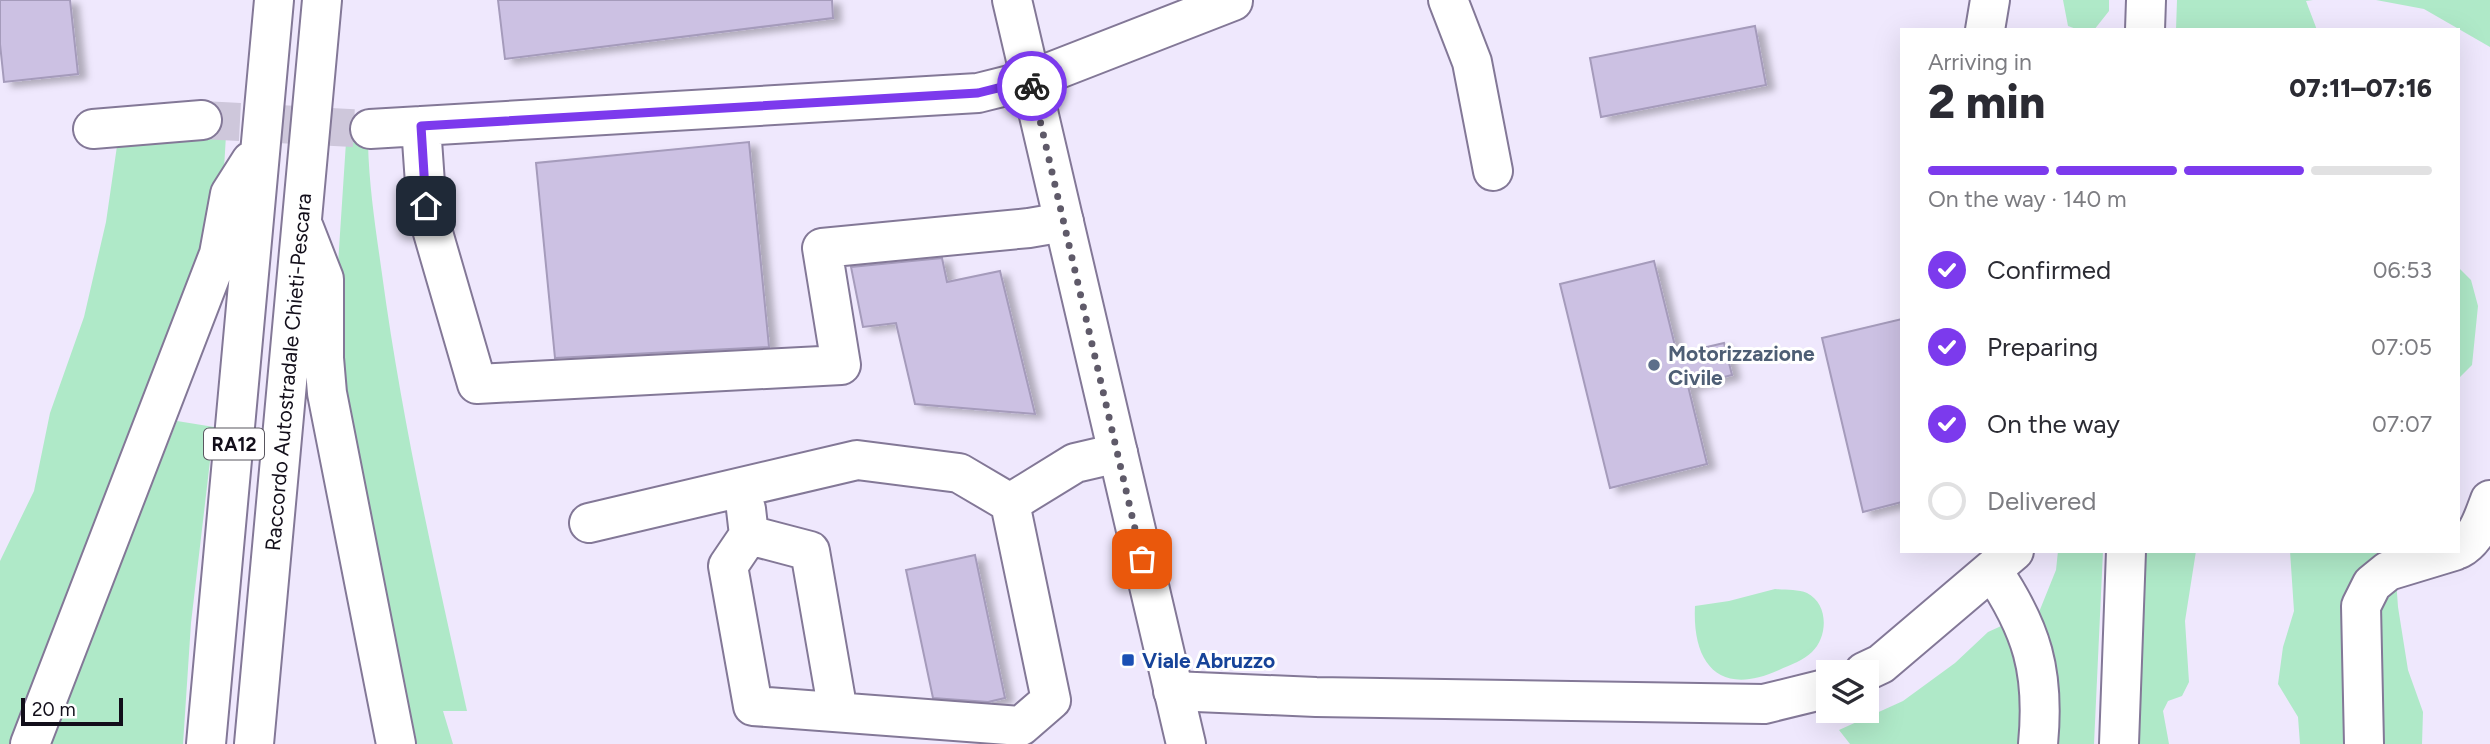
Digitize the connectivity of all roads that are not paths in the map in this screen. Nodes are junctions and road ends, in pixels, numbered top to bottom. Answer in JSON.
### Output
{"nodes":[{"id":1,"x":274,"y":0,"type":"edge"},
{"id":2,"x":322,"y":0,"type":"edge"},
{"id":3,"x":1012,"y":0,"type":"edge"},
{"id":4,"x":1236,"y":0,"type":"edge"},
{"id":5,"x":1448,"y":0,"type":"edge"},
{"id":6,"x":1990,"y":0,"type":"edge"},
{"id":7,"x":2146,"y":0,"type":"edge"},
{"id":8,"x":1985,"y":28,"type":"edge"},
{"id":9,"x":2145,"y":28,"type":"edge"},
{"id":10,"x":1030,"y":80,"type":"junction"},
{"id":11,"x":202,"y":120,"type":"tunnel mouth"},
{"id":12,"x":421,"y":126,"type":"junction"},
{"id":13,"x":93,"y":129,"type":"dead end"},
{"id":14,"x":370,"y":129,"type":"tunnel mouth"},
{"id":15,"x":261,"y":144,"type":"junction"},
{"id":16,"x":1493,"y":171,"type":"dead end"},
{"id":17,"x":1063,"y":222,"type":"junction"},
{"id":18,"x":302,"y":223,"type":"junction"},
{"id":19,"x":1118,"y":453,"type":"junction"},
{"id":20,"x":743,"y":486,"type":"junction"},
{"id":21,"x":2490,"y":500,"type":"edge"},
{"id":22,"x":1010,"y":503,"type":"junction"},
{"id":23,"x":589,"y":523,"type":"dead end"},
{"id":24,"x":749,"y":535,"type":"junction"},
{"id":25,"x":2460,"y":548,"type":"edge"},
{"id":26,"x":2126,"y":553,"type":"edge"},
{"id":27,"x":2446,"y":553,"type":"edge"},
{"id":28,"x":2003,"y":561,"type":"edge"},
{"id":29,"x":1879,"y":665,"type":"edge"},
{"id":30,"x":1173,"y":691,"type":"junction"},
{"id":31,"x":1816,"y":691,"type":"edge"},
{"id":32,"x":838,"y":712,"type":"junction"},
{"id":33,"x":30,"y":744,"type":"edge"},
{"id":34,"x":206,"y":744,"type":"edge"},
{"id":35,"x":254,"y":744,"type":"edge"},
{"id":36,"x":396,"y":744,"type":"edge"},
{"id":37,"x":1186,"y":744,"type":"edge"},
{"id":38,"x":2038,"y":744,"type":"edge"},
{"id":39,"x":2119,"y":744,"type":"edge"},
{"id":40,"x":2364,"y":744,"type":"edge"}],
"edges":[{"from":1,"to":15,"type":"main road","number":"RA12"},
{"from":2,"to":18,"type":"main road","name":"Raccordo Autostradale Chieti-Pescara","number":"RA12"},
{"from":3,"to":10,"type":"main road"},
{"from":4,"to":10,"type":"main road"},
{"from":5,"to":16,"type":"main road"},
{"from":6,"to":8,"type":"main road"},
{"from":7,"to":9,"type":"main road"},
{"from":10,"to":12,"type":"main road"},
{"from":10,"to":17,"type":"main road"},
{"from":11,"to":13,"type":"main road"},
{"from":12,"to":14,"type":"main road"},
{"from":12,"to":17,"type":"main road"},
{"from":15,"to":33,"type":"main road"},
{"from":15,"to":34,"type":"main road","number":"RA12"},
{"from":17,"to":19,"type":"main road"},
{"from":18,"to":35,"type":"main road","name":"Raccordo Autostradale Chieti-Pescara","number":"RA12"},
{"from":18,"to":36,"type":"main road"},
{"from":19,"to":22,"type":"main road"},
{"from":19,"to":30,"type":"main road"},
{"from":20,"to":22,"type":"main road"},
{"from":20,"to":23,"type":"main road"},
{"from":20,"to":24,"type":"main road"},
{"from":21,"to":25,"type":"main road"},
{"from":22,"to":32,"type":"main road"},
{"from":24,"to":32,"type":"main road"},
{"from":24,"to":32,"type":"main road"},
{"from":26,"to":39,"type":"main road"},
{"from":27,"to":40,"type":"main road"},
{"from":28,"to":29,"type":"main road"},
{"from":28,"to":38,"type":"main road"},
{"from":30,"to":31,"type":"main road"},
{"from":30,"to":37,"type":"main road"}]}
